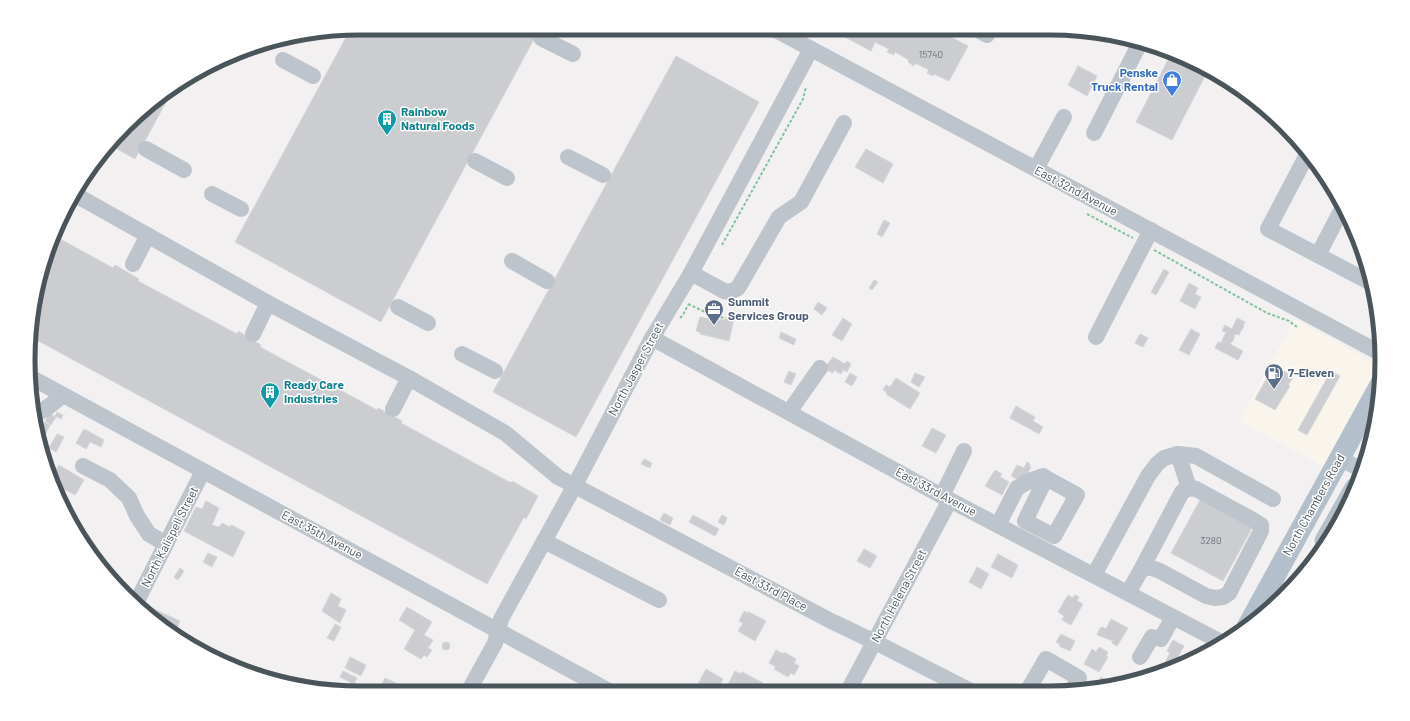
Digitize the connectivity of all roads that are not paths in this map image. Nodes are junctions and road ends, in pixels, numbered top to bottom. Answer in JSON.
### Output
{"nodes":[{"id":1,"x":785,"y":35,"type":"edge"},
{"id":2,"x":541,"y":38,"type":"dead end"},
{"id":3,"x":1138,"y":47,"type":"edge"},
{"id":4,"x":810,"y":48,"type":"junction"},
{"id":5,"x":573,"y":54,"type":"dead end"},
{"id":6,"x":283,"y":60,"type":"dead end"},
{"id":7,"x":313,"y":76,"type":"dead end"},
{"id":8,"x":1064,"y":117,"type":"dead end"},
{"id":9,"x":844,"y":123,"type":"dead end"},
{"id":10,"x":1094,"y":133,"type":"dead end"},
{"id":11,"x":146,"y":149,"type":"dead end"},
{"id":12,"x":568,"y":157,"type":"dead end"},
{"id":13,"x":1305,"y":159,"type":"edge"},
{"id":14,"x":475,"y":161,"type":"dead end"},
{"id":15,"x":1036,"y":169,"type":"junction"},
{"id":16,"x":184,"y":170,"type":"dead end"},
{"id":17,"x":603,"y":176,"type":"dead end"},
{"id":18,"x":507,"y":178,"type":"dead end"},
{"id":19,"x":212,"y":194,"type":"dead end"},
{"id":20,"x":80,"y":197,"type":"edge"},
{"id":21,"x":241,"y":209,"type":"dead end"},
{"id":22,"x":1339,"y":214,"type":"edge"},
{"id":23,"x":148,"y":235,"type":"junction"},
{"id":24,"x":1147,"y":237,"type":"junction"},
{"id":25,"x":1318,"y":255,"type":"junction"},
{"id":26,"x":512,"y":261,"type":"dead end"},
{"id":27,"x":133,"y":264,"type":"dead end"},
{"id":28,"x":691,"y":273,"type":"junction"},
{"id":29,"x":1365,"y":280,"type":"edge"},
{"id":30,"x":547,"y":281,"type":"dead end"},
{"id":31,"x":268,"y":303,"type":"junction"},
{"id":32,"x":398,"y":307,"type":"dead end"},
{"id":33,"x":428,"y":323,"type":"dead end"},
{"id":34,"x":253,"y":334,"type":"dead end"},
{"id":35,"x":1096,"y":337,"type":"dead end"},
{"id":36,"x":652,"y":338,"type":"junction"},
{"id":37,"x":1375,"y":350,"type":"edge"},
{"id":38,"x":462,"y":354,"type":"dead end"},
{"id":39,"x":820,"y":368,"type":"dead end"},
{"id":40,"x":495,"y":371,"type":"dead end"},
{"id":41,"x":409,"y":378,"type":"junction"},
{"id":42,"x":36,"y":380,"type":"edge"},
{"id":43,"x":63,"y":395,"type":"junction"},
{"id":44,"x":1372,"y":399,"type":"edge"},
{"id":45,"x":393,"y":410,"type":"dead end"},
{"id":46,"x":39,"y":411,"type":"edge"},
{"id":47,"x":789,"y":412,"type":"junction"},
{"id":48,"x":964,"y":451,"type":"dead end"},
{"id":49,"x":1178,"y":454,"type":"junction"},
{"id":50,"x":1340,"y":458,"type":"junction"},
{"id":51,"x":83,"y":466,"type":"dead end"},
{"id":52,"x":1357,"y":467,"type":"edge"},
{"id":53,"x":203,"y":471,"type":"junction"},
{"id":54,"x":1046,"y":478,"type":"dead end"},
{"id":55,"x":575,"y":485,"type":"junction"},
{"id":56,"x":1189,"y":488,"type":"junction"},
{"id":57,"x":946,"y":498,"type":"junction"},
{"id":58,"x":1273,"y":499,"type":"dead end"},
{"id":59,"x":998,"y":525,"type":"junction"},
{"id":60,"x":544,"y":542,"type":"junction"},
{"id":61,"x":166,"y":544,"type":"junction"},
{"id":62,"x":1141,"y":570,"type":"junction"},
{"id":63,"x":1094,"y":576,"type":"junction"},
{"id":64,"x":1128,"y":594,"type":"junction"},
{"id":65,"x":138,"y":598,"type":"edge"},
{"id":66,"x":659,"y":600,"type":"dead end"},
{"id":67,"x":1256,"y":612,"type":"edge"},
{"id":68,"x":1173,"y":617,"type":"junction"},
{"id":69,"x":498,"y":631,"type":"junction"},
{"id":70,"x":1216,"y":639,"type":"edge"},
{"id":71,"x":875,"y":642,"type":"junction"},
{"id":72,"x":1140,"y":656,"type":"dead end"},
{"id":73,"x":1075,"y":685,"type":"edge"},
{"id":74,"x":471,"y":686,"type":"edge"},
{"id":75,"x":600,"y":686,"type":"edge"},
{"id":76,"x":851,"y":686,"type":"edge"},
{"id":77,"x":961,"y":686,"type":"edge"},
{"id":78,"x":1030,"y":686,"type":"edge"}],
"edges":[{"from":1,"to":4,"type":"street","name":"East 32nd Avenue"},
{"from":2,"to":5,"type":"street"},
{"from":3,"to":10,"type":"street"},
{"from":4,"to":15,"type":"street","name":"East 32nd Avenue"},
{"from":4,"to":28,"type":"street","name":"North Jasper Street"},
{"from":6,"to":7,"type":"street"},
{"from":8,"to":15,"type":"street"},
{"from":9,"to":28,"type":"street"},
{"from":11,"to":16,"type":"street"},
{"from":12,"to":17,"type":"street"},
{"from":13,"to":25,"type":"street"},
{"from":14,"to":18,"type":"street"},
{"from":15,"to":24,"type":"street","name":"East 32nd Avenue"},
{"from":19,"to":21,"type":"street"},
{"from":20,"to":23,"type":"street","name":"East 33rd Place"},
{"from":22,"to":25,"type":"street"},
{"from":23,"to":27,"type":"street"},
{"from":23,"to":31,"type":"street","name":"East 33rd Place"},
{"from":24,"to":35,"type":"street"},
{"from":24,"to":37,"type":"street","name":"East 32nd Avenue"},
{"from":25,"to":29,"type":"street"},
{"from":26,"to":30,"type":"street"},
{"from":28,"to":36,"type":"street","name":"North Jasper Street"},
{"from":31,"to":34,"type":"street"},
{"from":31,"to":41,"type":"street","name":"East 33rd Place"},
{"from":32,"to":33,"type":"street"},
{"from":36,"to":47,"type":"street","name":"East 33rd Avenue"},
{"from":36,"to":55,"type":"street","name":"North Jasper Street"},
{"from":38,"to":40,"type":"street"},
{"from":39,"to":47,"type":"street"},
{"from":41,"to":45,"type":"street"},
{"from":41,"to":55,"type":"street","name":"East 33rd Place"},
{"from":42,"to":43,"type":"street","name":"East 35th Avenue"},
{"from":43,"to":46,"type":"street"},
{"from":43,"to":53,"type":"street","name":"East 35th Avenue"},
{"from":44,"to":50,"type":"main road","name":"North Chambers Road"},
{"from":47,"to":57,"type":"street","name":"East 33rd Avenue"},
{"from":48,"to":57,"type":"street","name":"North Helena Street"},
{"from":49,"to":56,"type":"street"},
{"from":49,"to":58,"type":"street"},
{"from":49,"to":63,"type":"street"},
{"from":50,"to":52,"type":"street"},
{"from":50,"to":67,"type":"main road","name":"North Chambers Road"},
{"from":51,"to":61,"type":"street"},
{"from":53,"to":61,"type":"street","name":"North Kalispell Street"},
{"from":53,"to":69,"type":"street","name":"East 35th Avenue"},
{"from":54,"to":59,"type":"street"},
{"from":55,"to":60,"type":"street","name":"North Jasper Street"},
{"from":55,"to":71,"type":"street","name":"East 33rd Place"},
{"from":56,"to":62,"type":"street"},
{"from":56,"to":62,"type":"street"},
{"from":57,"to":59,"type":"street","name":"East 33rd Avenue"},
{"from":57,"to":71,"type":"street","name":"North Helena Street"},
{"from":59,"to":63,"type":"street","name":"East 33rd Avenue"},
{"from":60,"to":66,"type":"street"},
{"from":60,"to":69,"type":"street","name":"North Jasper Street"},
{"from":61,"to":65,"type":"street","name":"North Kalispell Street"},
{"from":62,"to":64,"type":"street"},
{"from":63,"to":64,"type":"street","name":"East 33rd Avenue"},
{"from":64,"to":68,"type":"street","name":"East 33rd Avenue"},
{"from":68,"to":70,"type":"street","name":"East 33rd Avenue"},
{"from":68,"to":72,"type":"street"},
{"from":69,"to":74,"type":"street","name":"North Jasper Street"},
{"from":69,"to":75,"type":"street","name":"East 35th Avenue"},
{"from":71,"to":76,"type":"street","name":"North Helena Street"},
{"from":71,"to":77,"type":"street","name":"East 33rd Place"},
{"from":73,"to":78,"type":"street"}]}
